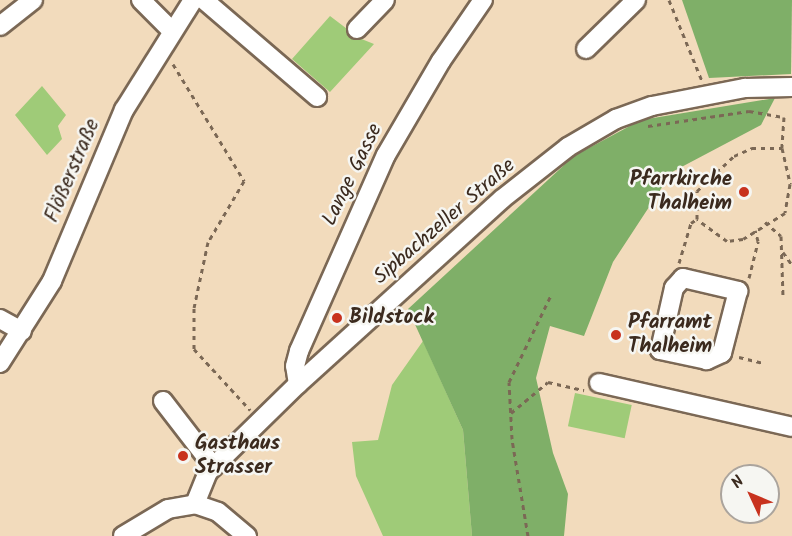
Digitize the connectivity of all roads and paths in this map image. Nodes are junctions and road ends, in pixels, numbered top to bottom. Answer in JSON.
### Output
{"nodes":[{"id":1,"x":33,"y":0,"type":"edge"},
{"id":2,"x":141,"y":0,"type":"edge"},
{"id":3,"x":194,"y":0,"type":"edge"},
{"id":4,"x":204,"y":0,"type":"edge"},
{"id":5,"x":385,"y":0,"type":"edge"},
{"id":6,"x":483,"y":0,"type":"edge"},
{"id":7,"x":636,"y":0,"type":"edge"},
{"id":8,"x":669,"y":0,"type":"edge"},
{"id":9,"x":0,"y":26,"type":"edge"},
{"id":10,"x":357,"y":29,"type":"dead end"},
{"id":11,"x":172,"y":31,"type":"junction"},
{"id":12,"x":162,"y":47,"type":"junction"},
{"id":13,"x":585,"y":49,"type":"dead end"},
{"id":14,"x":792,"y":87,"type":"edge"},
{"id":15,"x":707,"y":94,"type":"junction"},
{"id":16,"x":317,"y":97,"type":"dead end"},
{"id":17,"x":659,"y":126,"type":"dead end"},
{"id":18,"x":782,"y":148,"type":"junction"},
{"id":19,"x":697,"y":219,"type":"junction"},
{"id":20,"x":765,"y":222,"type":"junction"},
{"id":21,"x":755,"y":230,"type":"junction"},
{"id":22,"x":782,"y":251,"type":"junction"},
{"id":23,"x":792,"y":265,"type":"edge"},
{"id":24,"x":674,"y":288,"type":"junction"},
{"id":25,"x":738,"y":291,"type":"junction"},
{"id":26,"x":551,"y":295,"type":"dead end"},
{"id":27,"x":783,"y":295,"type":"dead end"},
{"id":28,"x":0,"y":319,"type":"edge"},
{"id":29,"x":22,"y":332,"type":"junction"},
{"id":30,"x":722,"y":353,"type":"junction"},
{"id":31,"x":0,"y":363,"type":"edge"},
{"id":32,"x":763,"y":363,"type":"dead end"},
{"id":33,"x":599,"y":383,"type":"joint"},
{"id":34,"x":298,"y":384,"type":"junction"},
{"id":35,"x":163,"y":401,"type":"dead end"},
{"id":36,"x":511,"y":413,"type":"junction"},
{"id":37,"x":261,"y":421,"type":"junction"},
{"id":38,"x":792,"y":427,"type":"edge"},
{"id":39,"x":214,"y":467,"type":"junction"},
{"id":40,"x":195,"y":504,"type":"junction"},
{"id":41,"x":135,"y":533,"type":"edge"},
{"id":42,"x":247,"y":536,"type":"edge"},
{"id":43,"x":528,"y":536,"type":"edge"}],
"edges":[{"from":1,"to":9,"type":"street"},
{"from":2,"to":11,"type":"street"},
{"from":3,"to":11,"type":"street","name":"Flößerstraße"},
{"from":4,"to":16,"type":"street"},
{"from":5,"to":10,"type":"street"},
{"from":6,"to":34,"type":"street","name":"Lange Gasse"},
{"from":7,"to":13,"type":"street"},
{"from":8,"to":15,"type":"path"},
{"from":11,"to":12,"type":"street","name":"Flößerstraße"},
{"from":12,"to":29,"type":"street","name":"Flößerstraße"},
{"from":12,"to":37,"type":"path"},
{"from":14,"to":15,"type":"street","name":"Sipbachzeller Straße"},
{"from":15,"to":34,"type":"street","name":"Sipbachzeller Straße"},
{"from":17,"to":18,"type":"path"},
{"from":18,"to":19,"type":"path"},
{"from":18,"to":20,"type":"path"},
{"from":19,"to":21,"type":"path"},
{"from":19,"to":24,"type":"path"},
{"from":20,"to":21,"type":"path"},
{"from":20,"to":22,"type":"path"},
{"from":21,"to":25,"type":"path"},
{"from":22,"to":23,"type":"path"},
{"from":22,"to":27,"type":"path"},
{"from":24,"to":25,"type":"street"},
{"from":24,"to":30,"type":"street"},
{"from":25,"to":30,"type":"street"},
{"from":26,"to":36,"type":"path"},
{"from":28,"to":29,"type":"street"},
{"from":29,"to":31,"type":"street","name":"Flößerstraße"},
{"from":30,"to":32,"type":"path"},
{"from":33,"to":36,"type":"path"},
{"from":33,"to":38,"type":"street"},
{"from":34,"to":37,"type":"street","name":"Sipbachzeller Straße"},
{"from":35,"to":39,"type":"street"},
{"from":36,"to":43,"type":"path"},
{"from":37,"to":39,"type":"street","name":"Sipbachzeller Straße"},
{"from":39,"to":40,"type":"street","name":"Sipbachzeller Straße"},
{"from":40,"to":41,"type":"street"},
{"from":40,"to":42,"type":"street"}]}
